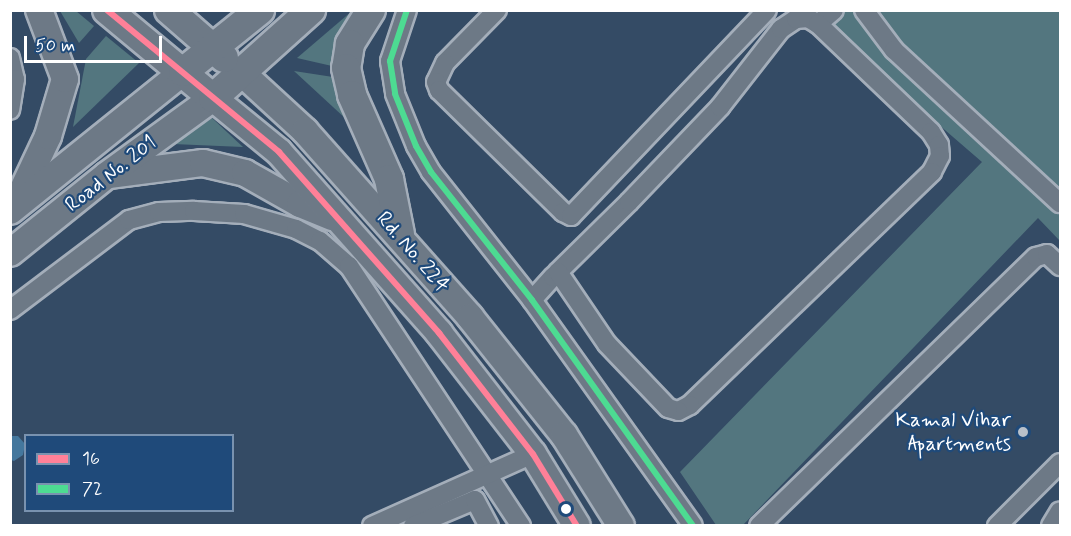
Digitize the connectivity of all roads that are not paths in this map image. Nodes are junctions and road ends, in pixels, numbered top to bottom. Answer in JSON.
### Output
{"nodes":[{"id":1,"x":39,"y":10,"type":"edge"},
{"id":2,"x":107,"y":10,"type":"edge"},
{"id":3,"x":169,"y":10,"type":"edge"},
{"id":4,"x":260,"y":10,"type":"edge"},
{"id":5,"x":311,"y":10,"type":"edge"},
{"id":6,"x":371,"y":10,"type":"edge"},
{"id":7,"x":407,"y":10,"type":"edge"},
{"id":8,"x":497,"y":10,"type":"edge"},
{"id":9,"x":767,"y":10,"type":"edge"},
{"id":10,"x":834,"y":10,"type":"edge"},
{"id":11,"x":864,"y":10,"type":"edge"},
{"id":12,"x":818,"y":24,"type":"junction"},
{"id":13,"x":211,"y":47,"type":"junction"},
{"id":14,"x":10,"y":58,"type":"edge"},
{"id":15,"x":183,"y":72,"type":"junction"},
{"id":16,"x":242,"y":73,"type":"junction"},
{"id":17,"x":213,"y":98,"type":"junction"},
{"id":18,"x":10,"y":110,"type":"edge"},
{"id":19,"x":107,"y":175,"type":"junction"},
{"id":20,"x":1060,"y":203,"type":"edge"},
{"id":21,"x":13,"y":210,"type":"edge"},
{"id":22,"x":339,"y":219,"type":"junction"},
{"id":23,"x":400,"y":234,"type":"junction"},
{"id":24,"x":10,"y":254,"type":"edge"},
{"id":25,"x":1060,"y":266,"type":"edge"},
{"id":26,"x":558,"y":272,"type":"junction"},
{"id":27,"x":532,"y":300,"type":"junction"},
{"id":28,"x":10,"y":310,"type":"edge"},
{"id":29,"x":533,"y":454,"type":"junction"},
{"id":30,"x":1060,"y":463,"type":"edge"},
{"id":31,"x":489,"y":474,"type":"junction"},
{"id":32,"x":1060,"y":511,"type":"edge"},
{"id":33,"x":372,"y":525,"type":"edge"},
{"id":34,"x":413,"y":525,"type":"edge"},
{"id":35,"x":489,"y":525,"type":"edge"},
{"id":36,"x":521,"y":525,"type":"edge"},
{"id":37,"x":577,"y":525,"type":"edge"},
{"id":38,"x":621,"y":525,"type":"edge"},
{"id":39,"x":693,"y":525,"type":"edge"},
{"id":40,"x":759,"y":525,"type":"edge"},
{"id":41,"x":997,"y":525,"type":"edge"},
{"id":42,"x":1051,"y":525,"type":"edge"}],
"edges":[{"from":1,"to":21,"type":"main road"},
{"from":2,"to":15,"type":"main road","name":"Rd. No. 224"},
{"from":3,"to":13,"type":"main road","name":"Rd. No. 224"},
{"from":4,"to":13,"type":"main road"},
{"from":5,"to":16,"type":"main road"},
{"from":6,"to":23,"type":"main road"},
{"from":7,"to":27,"type":"street"},
{"from":8,"to":9,"type":"street"},
{"from":10,"to":12,"type":"street"},
{"from":11,"to":20,"type":"street"},
{"from":12,"to":26,"type":"street"},
{"from":12,"to":26,"type":"street"},
{"from":13,"to":15,"type":"main road"},
{"from":13,"to":16,"type":"main road","name":"Rd. No. 224"},
{"from":14,"to":18,"type":"street"},
{"from":15,"to":17,"type":"main road","name":"Rd. No. 224"},
{"from":15,"to":21,"type":"main road","name":"Road No. 201"},
{"from":16,"to":17,"type":"main road"},
{"from":16,"to":23,"type":"main road","name":"Rd. No. 224"},
{"from":17,"to":19,"type":"main road","name":"Road No. 201"},
{"from":17,"to":22,"type":"main road","name":"Rd. No. 224"},
{"from":19,"to":22,"type":"main road"},
{"from":19,"to":24,"type":"main road","name":"Road No. 201"},
{"from":22,"to":29,"type":"main road","name":"Rd. No. 224"},
{"from":23,"to":38,"type":"main road","name":"Rd. No. 224"},
{"from":25,"to":40,"type":"street"},
{"from":26,"to":27,"type":"street"},
{"from":27,"to":39,"type":"street"},
{"from":28,"to":31,"type":"street"},
{"from":29,"to":31,"type":"street"},
{"from":29,"to":37,"type":"main road","name":"Rd. No. 224"},
{"from":30,"to":41,"type":"street"},
{"from":31,"to":33,"type":"street"},
{"from":31,"to":36,"type":"street"},
{"from":32,"to":42,"type":"street"},
{"from":34,"to":35,"type":"street"}]}
